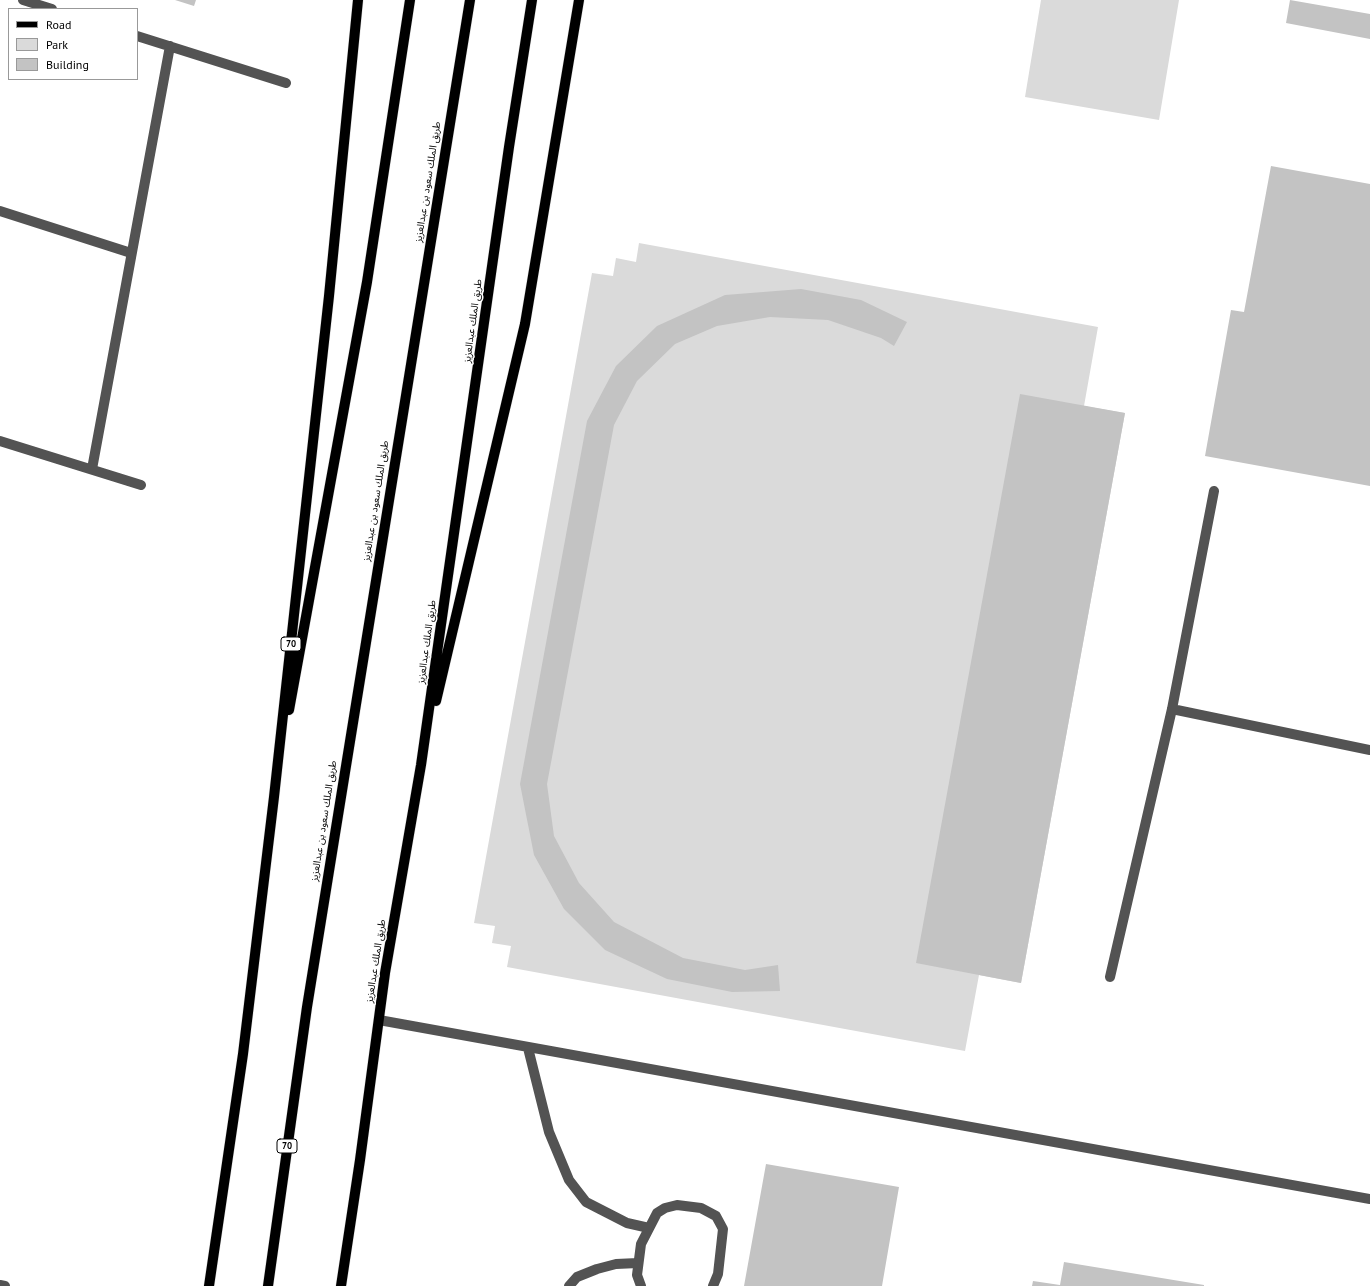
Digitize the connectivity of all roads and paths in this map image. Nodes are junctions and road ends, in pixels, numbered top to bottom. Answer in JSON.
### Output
{"nodes":[{"id":1,"x":23,"y":0,"type":"edge"},
{"id":2,"x":358,"y":0,"type":"edge"},
{"id":3,"x":410,"y":0,"type":"edge"},
{"id":4,"x":470,"y":0,"type":"edge"},
{"id":5,"x":532,"y":0,"type":"edge"},
{"id":6,"x":579,"y":0,"type":"edge"},
{"id":7,"x":49,"y":8,"type":"edge"},
{"id":8,"x":138,"y":36,"type":"edge"},
{"id":9,"x":170,"y":46,"type":"junction"},
{"id":10,"x":286,"y":83,"type":"dead end"},
{"id":11,"x":0,"y":211,"type":"edge"},
{"id":12,"x":131,"y":253,"type":"junction"},
{"id":13,"x":0,"y":441,"type":"edge"},
{"id":14,"x":92,"y":469,"type":"junction"},
{"id":15,"x":140,"y":485,"type":"dead end"},
{"id":16,"x":1214,"y":491,"type":"dead end"},
{"id":17,"x":1172,"y":709,"type":"junction"},
{"id":18,"x":1370,"y":750,"type":"edge"},
{"id":19,"x":421,"y":765,"type":"junction"},
{"id":20,"x":274,"y":797,"type":"junction"},
{"id":21,"x":1110,"y":977,"type":"dead end"},
{"id":22,"x":379,"y":1020,"type":"junction"},
{"id":23,"x":528,"y":1048,"type":"junction"},
{"id":24,"x":1370,"y":1199,"type":"edge"},
{"id":25,"x":649,"y":1228,"type":"junction"},
{"id":26,"x":638,"y":1262,"type":"junction"},
{"id":27,"x":0,"y":1285,"type":"edge"},
{"id":28,"x":5,"y":1286,"type":"edge"},
{"id":29,"x":210,"y":1286,"type":"edge"},
{"id":30,"x":268,"y":1286,"type":"edge"},
{"id":31,"x":341,"y":1286,"type":"edge"},
{"id":32,"x":569,"y":1286,"type":"edge"},
{"id":33,"x":641,"y":1286,"type":"edge"},
{"id":34,"x":713,"y":1286,"type":"edge"}],
"edges":[{"from":1,"to":7,"type":"street"},
{"from":2,"to":20,"type":"main road","number":"70"},
{"from":3,"to":20,"type":"main road"},
{"from":4,"to":30,"type":"main road","name":"طريق الملك سعود بن عبدالعزيز","number":"70"},
{"from":5,"to":19,"type":"main road","name":"طريق الملك عبدالعزيز"},
{"from":6,"to":19,"type":"main road"},
{"from":8,"to":9,"type":"street"},
{"from":9,"to":10,"type":"street"},
{"from":9,"to":12,"type":"street"},
{"from":11,"to":12,"type":"street"},
{"from":12,"to":14,"type":"street"},
{"from":13,"to":14,"type":"street"},
{"from":14,"to":15,"type":"street"},
{"from":16,"to":17,"type":"street"},
{"from":17,"to":18,"type":"street"},
{"from":17,"to":21,"type":"street"},
{"from":19,"to":22,"type":"main road","name":"طريق الملك عبدالعزيز"},
{"from":20,"to":29,"type":"main road","number":"70"},
{"from":22,"to":23,"type":"street"},
{"from":22,"to":31,"type":"main road","name":"طريق الملك عبدالعزيز"},
{"from":23,"to":24,"type":"street"},
{"from":23,"to":25,"type":"street"},
{"from":25,"to":26,"type":"street"},
{"from":25,"to":34,"type":"street"},
{"from":26,"to":32,"type":"street"},
{"from":26,"to":33,"type":"street"},
{"from":27,"to":28,"type":"street"}]}
